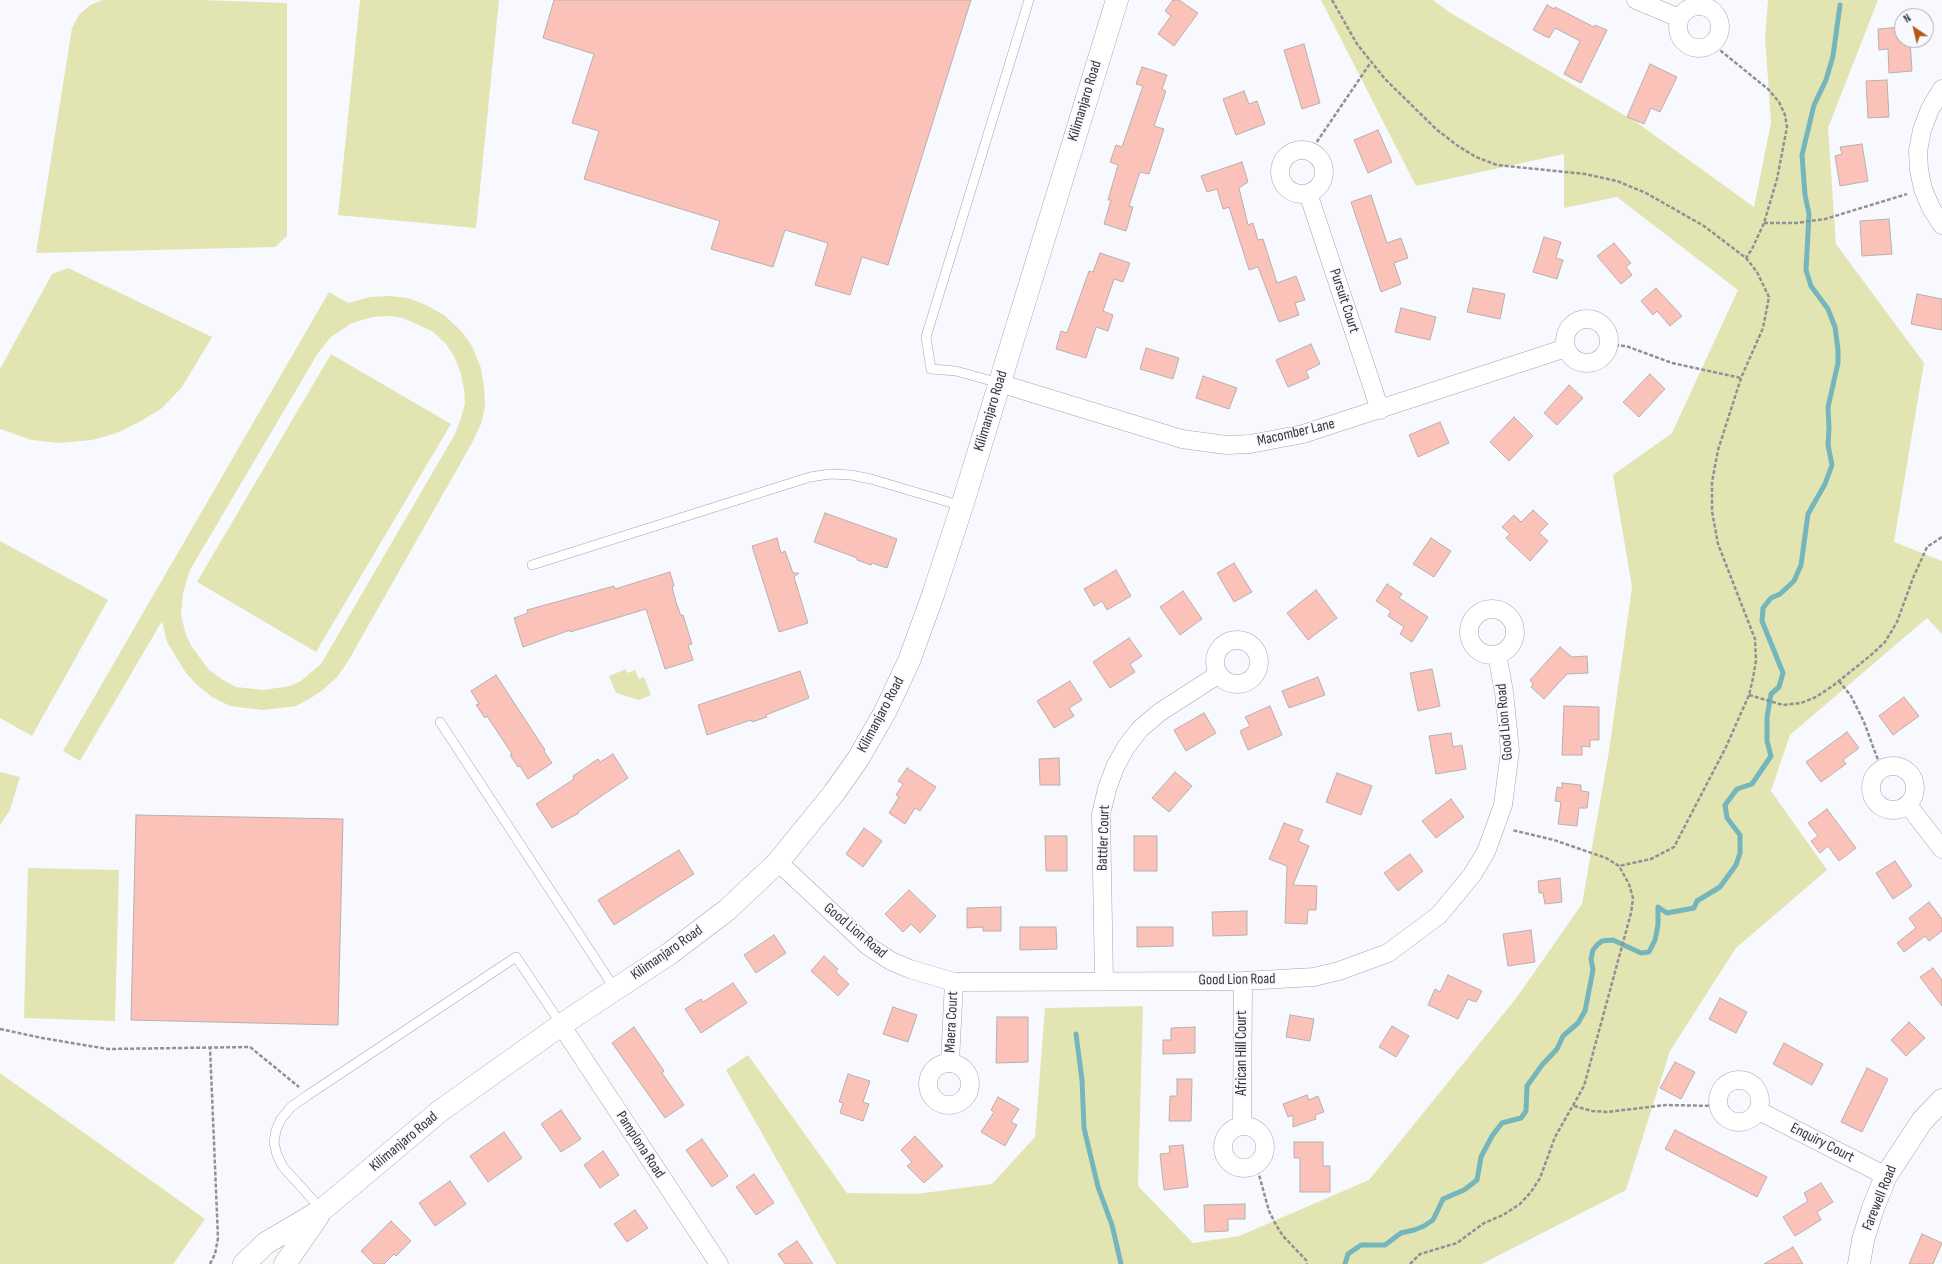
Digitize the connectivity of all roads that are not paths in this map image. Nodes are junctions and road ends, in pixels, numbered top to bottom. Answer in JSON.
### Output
{"nodes":[{"id":1,"x":1029,"y":0,"type":"edge"},
{"id":2,"x":1117,"y":0,"type":"edge"},
{"id":3,"x":1636,"y":0,"type":"edge"},
{"id":4,"x":1679,"y":18,"type":"junction"},
{"id":5,"x":1942,"y":88,"type":"edge"},
{"id":6,"x":1308,"y":193,"type":"junction"},
{"id":7,"x":1942,"y":225,"type":"edge"},
{"id":8,"x":1566,"y":348,"type":"junction"},
{"id":9,"x":999,"y":384,"type":"junction"},
{"id":10,"x":1380,"y":410,"type":"junction"},
{"id":11,"x":962,"y":506,"type":"junction"},
{"id":12,"x":532,"y":565,"type":"dead end"},
{"id":13,"x":1497,"y":654,"type":"dead end"},
{"id":14,"x":1219,"y":674,"type":"dead end"},
{"id":15,"x":440,"y":722,"type":"dead end"},
{"id":16,"x":1908,"y":804,"type":"junction"},
{"id":17,"x":1942,"y":849,"type":"edge"},
{"id":18,"x":778,"y":862,"type":"junction"},
{"id":19,"x":1104,"y":981,"type":"junction"},
{"id":20,"x":1243,"y":981,"type":"junction"},
{"id":21,"x":954,"y":982,"type":"junction"},
{"id":22,"x":615,"y":989,"type":"junction"},
{"id":23,"x":562,"y":1025,"type":"junction"},
{"id":24,"x":950,"y":1062,"type":"dead end"},
{"id":25,"x":1942,"y":1100,"type":"edge"},
{"id":26,"x":1759,"y":1110,"type":"junction"},
{"id":27,"x":1242,"y":1125,"type":"junction"},
{"id":28,"x":1886,"y":1176,"type":"junction"},
{"id":29,"x":322,"y":1210,"type":"junction"},
{"id":30,"x":244,"y":1264,"type":"edge"},
{"id":31,"x":285,"y":1264,"type":"edge"},
{"id":32,"x":719,"y":1264,"type":"edge"},
{"id":33,"x":1859,"y":1264,"type":"edge"}],
"edges":[{"from":1,"to":9,"type":"lane"},
{"from":2,"to":9,"type":"street","name":"Kilimanjaro Road"},
{"from":3,"to":4,"type":"street"},
{"from":4,"to":4,"type":"street"},
{"from":5,"to":7,"type":"street"},
{"from":6,"to":6,"type":"street"},
{"from":6,"to":10,"type":"street","name":"Pursuit Court"},
{"from":8,"to":8,"type":"street"},
{"from":8,"to":10,"type":"street","name":"Macomber Lane"},
{"from":9,"to":10,"type":"street","name":"Macomber Lane"},
{"from":9,"to":11,"type":"street","name":"Kilimanjaro Road"},
{"from":11,"to":12,"type":"lane"},
{"from":11,"to":18,"type":"street","name":"Kilimanjaro Road"},
{"from":13,"to":20,"type":"street","name":"Good Lion Road"},
{"from":14,"to":19,"type":"street","name":"Battler Court"},
{"from":15,"to":22,"type":"lane"},
{"from":16,"to":16,"type":"street"},
{"from":16,"to":17,"type":"street"},
{"from":18,"to":21,"type":"street","name":"Good Lion Road"},
{"from":18,"to":22,"type":"street","name":"Kilimanjaro Road"},
{"from":19,"to":20,"type":"street","name":"Good Lion Road"},
{"from":19,"to":21,"type":"street","name":"Good Lion Road"},
{"from":20,"to":27,"type":"street","name":"African Hill Court"},
{"from":21,"to":24,"type":"street","name":"Maera Court"},
{"from":22,"to":23,"type":"street","name":"Kilimanjaro Road"},
{"from":23,"to":29,"type":"street","name":"Kilimanjaro Road"},
{"from":23,"to":29,"type":"lane"},
{"from":23,"to":32,"type":"street","name":"Pamplona Road"},
{"from":25,"to":28,"type":"street","name":"Farewell Road"},
{"from":26,"to":26,"type":"street"},
{"from":26,"to":28,"type":"street","name":"Enquiry Court"},
{"from":27,"to":27,"type":"street"},
{"from":28,"to":33,"type":"street","name":"Farewell Road"},
{"from":29,"to":30,"type":"street","name":"Kilimanjaro Road"},
{"from":29,"to":31,"type":"street","name":"Kilimanjaro Road"}]}
